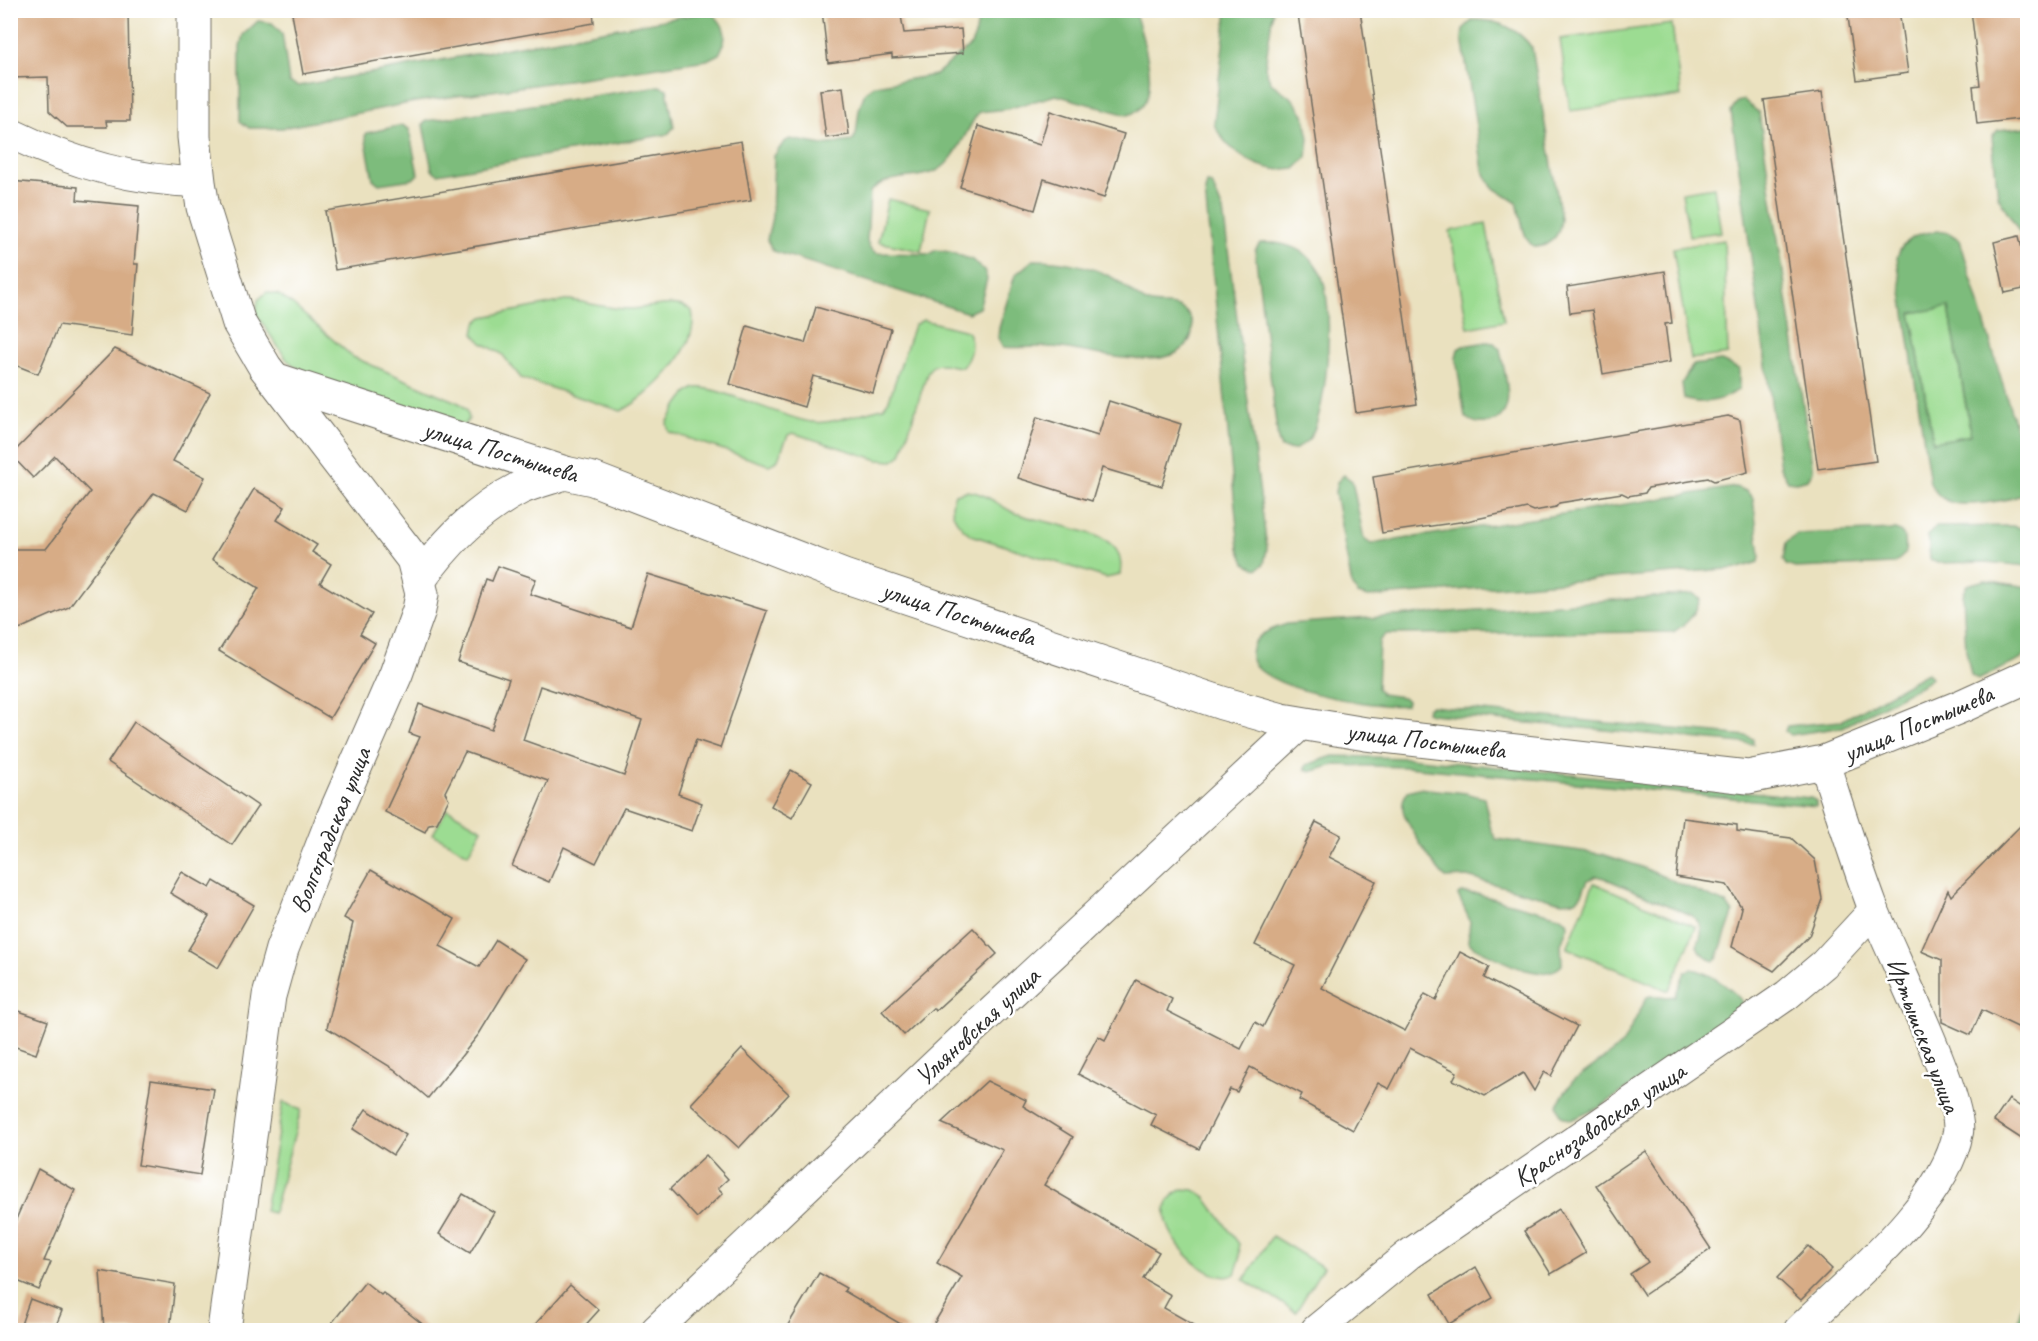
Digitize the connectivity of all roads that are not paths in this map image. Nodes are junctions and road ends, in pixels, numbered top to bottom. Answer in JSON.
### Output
{"nodes":[{"id":1,"x":194,"y":10,"type":"edge"},
{"id":2,"x":10,"y":133,"type":"edge"},
{"id":3,"x":199,"y":182,"type":"junction"},
{"id":4,"x":277,"y":380,"type":"junction"},
{"id":5,"x":565,"y":473,"type":"junction"},
{"id":6,"x":420,"y":579,"type":"junction"},
{"id":7,"x":2028,"y":676,"type":"edge"},
{"id":8,"x":1301,"y":724,"type":"junction"},
{"id":9,"x":1824,"y":762,"type":"junction"},
{"id":10,"x":1874,"y":910,"type":"junction"},
{"id":11,"x":224,"y":1330,"type":"edge"},
{"id":12,"x":656,"y":1330,"type":"edge"},
{"id":13,"x":1316,"y":1330,"type":"edge"},
{"id":14,"x":1799,"y":1330,"type":"edge"}],
"edges":[{"from":1,"to":3,"type":"main road"},
{"from":2,"to":3,"type":"street"},
{"from":3,"to":4,"type":"main road"},
{"from":4,"to":5,"type":"main road","name":"улица Постышева"},
{"from":4,"to":6,"type":"main road","name":"Волгоградская улица"},
{"from":5,"to":6,"type":"main road"},
{"from":5,"to":8,"type":"main road","name":"улица Постышева"},
{"from":6,"to":11,"type":"main road","name":"Волгоградская улица"},
{"from":7,"to":9,"type":"main road","name":"улица Постышева"},
{"from":8,"to":9,"type":"main road","name":"улица Постышева"},
{"from":8,"to":12,"type":"street","name":"Ульяновская улица"},
{"from":9,"to":10,"type":"street","name":"Иртышская улица"},
{"from":10,"to":13,"type":"street","name":"Краснозаводская улица"},
{"from":10,"to":14,"type":"street","name":"Иртышская улица"}]}
